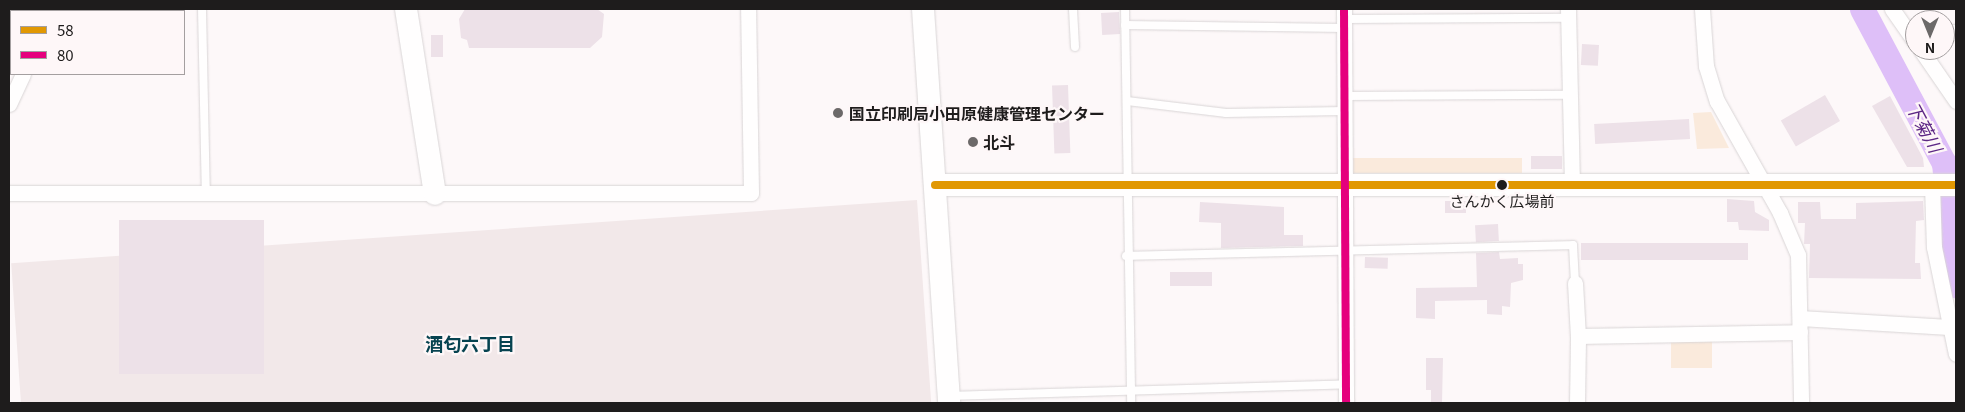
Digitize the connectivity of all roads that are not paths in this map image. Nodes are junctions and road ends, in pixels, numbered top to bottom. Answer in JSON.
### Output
{"nodes":[{"id":1,"x":202,"y":9,"type":"edge"},
{"id":2,"x":406,"y":9,"type":"edge"},
{"id":3,"x":748,"y":9,"type":"edge"},
{"id":4,"x":923,"y":9,"type":"edge"},
{"id":5,"x":1074,"y":9,"type":"edge"},
{"id":6,"x":1125,"y":9,"type":"edge"},
{"id":7,"x":1702,"y":9,"type":"edge"},
{"id":8,"x":1892,"y":9,"type":"edge"},
{"id":9,"x":1568,"y":13,"type":"edge"},
{"id":10,"x":1344,"y":19,"type":"edge"},
{"id":11,"x":1125,"y":25,"type":"junction"},
{"id":12,"x":1905,"y":26,"type":"edge"},
{"id":13,"x":1075,"y":47,"type":"dead end"},
{"id":14,"x":1928,"y":60,"type":"edge"},
{"id":15,"x":23,"y":75,"type":"edge"},
{"id":16,"x":1570,"y":95,"type":"junction"},
{"id":17,"x":1127,"y":101,"type":"junction"},
{"id":18,"x":1956,"y":101,"type":"edge"},
{"id":19,"x":9,"y":104,"type":"edge"},
{"id":20,"x":1344,"y":104,"type":"junction"},
{"id":21,"x":1343,"y":184,"type":"junction"},
{"id":22,"x":1572,"y":184,"type":"junction"},
{"id":23,"x":1764,"y":184,"type":"junction"},
{"id":24,"x":935,"y":185,"type":"junction"},
{"id":25,"x":1128,"y":185,"type":"junction"},
{"id":26,"x":1942,"y":186,"type":"edge"},
{"id":27,"x":9,"y":193,"type":"edge"},
{"id":28,"x":206,"y":193,"type":"junction"},
{"id":29,"x":435,"y":194,"type":"junction"},
{"id":30,"x":1345,"y":251,"type":"junction"},
{"id":31,"x":1126,"y":256,"type":"junction"},
{"id":32,"x":1575,"y":283,"type":"joint"},
{"id":33,"x":1800,"y":325,"type":"junction"},
{"id":34,"x":1949,"y":327,"type":"junction"},
{"id":35,"x":1578,"y":336,"type":"junction"},
{"id":36,"x":1956,"y":354,"type":"edge"},
{"id":37,"x":1346,"y":384,"type":"junction"},
{"id":38,"x":1130,"y":390,"type":"junction"},
{"id":39,"x":949,"y":400,"type":"edge"},
{"id":40,"x":1131,"y":403,"type":"edge"},
{"id":41,"x":1346,"y":403,"type":"edge"},
{"id":42,"x":1576,"y":403,"type":"edge"},
{"id":43,"x":1801,"y":403,"type":"edge"}],
"edges":[{"from":1,"to":28,"type":"lane"},
{"from":2,"to":29,"type":"street"},
{"from":3,"to":29,"type":"street"},
{"from":4,"to":24,"type":"street"},
{"from":5,"to":13,"type":"lane"},
{"from":6,"to":11,"type":"lane"},
{"from":7,"to":23,"type":"street"},
{"from":8,"to":12,"type":"street"},
{"from":9,"to":10,"type":"lane"},
{"from":9,"to":16,"type":"street"},
{"from":10,"to":11,"type":"lane"},
{"from":10,"to":20,"type":"street"},
{"from":11,"to":17,"type":"lane"},
{"from":14,"to":18,"type":"street"},
{"from":15,"to":19,"type":"street"},
{"from":16,"to":20,"type":"lane"},
{"from":16,"to":22,"type":"street"},
{"from":17,"to":20,"type":"lane"},
{"from":17,"to":25,"type":"lane"},
{"from":20,"to":21,"type":"street"},
{"from":21,"to":22,"type":"street"},
{"from":21,"to":25,"type":"street"},
{"from":21,"to":30,"type":"street"},
{"from":22,"to":23,"type":"street"},
{"from":23,"to":26,"type":"street"},
{"from":23,"to":33,"type":"street"},
{"from":24,"to":25,"type":"street"},
{"from":24,"to":39,"type":"street"},
{"from":25,"to":31,"type":"lane"},
{"from":26,"to":34,"type":"street"},
{"from":27,"to":28,"type":"street"},
{"from":28,"to":29,"type":"street"},
{"from":30,"to":31,"type":"lane"},
{"from":30,"to":32,"type":"lane"},
{"from":30,"to":37,"type":"street"},
{"from":31,"to":38,"type":"lane"},
{"from":32,"to":35,"type":"street"},
{"from":33,"to":34,"type":"street"},
{"from":33,"to":35,"type":"street"},
{"from":33,"to":43,"type":"street"},
{"from":34,"to":36,"type":"street"},
{"from":35,"to":42,"type":"street"},
{"from":37,"to":38,"type":"lane"},
{"from":37,"to":41,"type":"street"},
{"from":38,"to":39,"type":"lane"},
{"from":38,"to":40,"type":"lane"}]}
